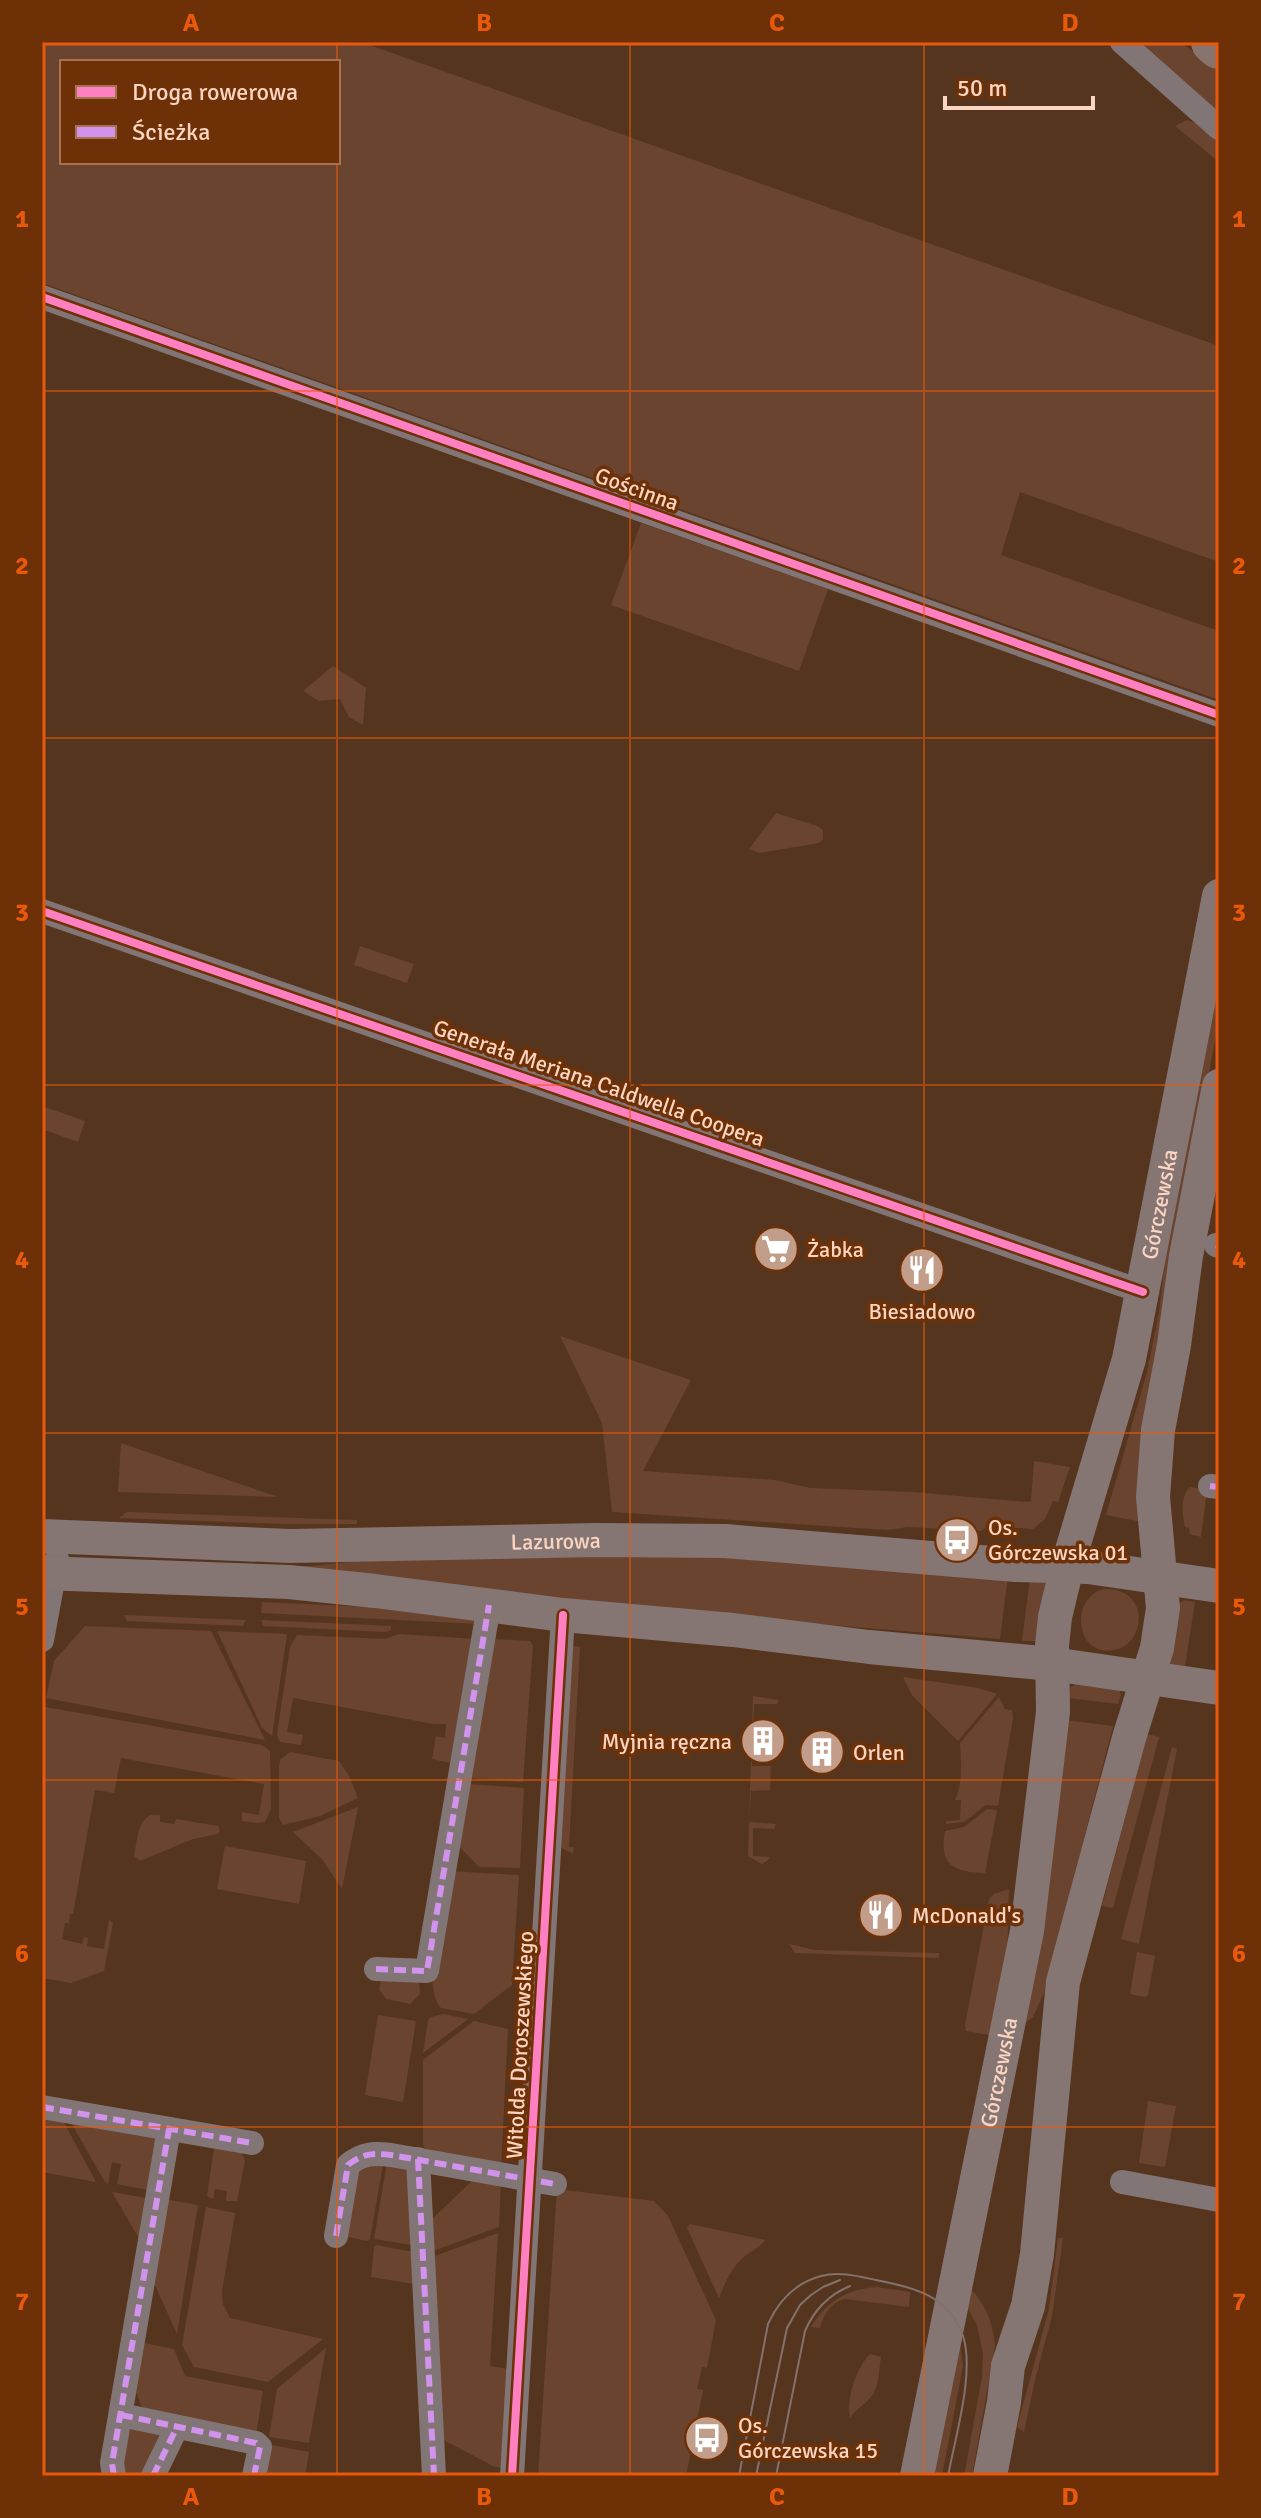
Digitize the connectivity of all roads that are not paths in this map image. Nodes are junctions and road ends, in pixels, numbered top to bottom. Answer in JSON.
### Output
{"nodes":[{"id":1,"x":1122,"y":42,"type":"edge"},
{"id":2,"x":1213,"y":42,"type":"edge"},
{"id":3,"x":1219,"y":47,"type":"edge"},
{"id":4,"x":1219,"y":128,"type":"edge"},
{"id":5,"x":42,"y":297,"type":"edge"},
{"id":6,"x":1219,"y":715,"type":"edge"},
{"id":7,"x":1219,"y":896,"type":"edge"},
{"id":8,"x":42,"y":911,"type":"edge"},
{"id":9,"x":1219,"y":1086,"type":"edge"},
{"id":10,"x":1143,"y":1292,"type":"junction"},
{"id":11,"x":51,"y":1537,"type":"edge"},
{"id":12,"x":1067,"y":1567,"type":"junction"},
{"id":13,"x":48,"y":1573,"type":"edge"},
{"id":14,"x":1160,"y":1577,"type":"junction"},
{"id":15,"x":1219,"y":1586,"type":"edge"},
{"id":16,"x":489,"y":1605,"type":"junction"},
{"id":17,"x":563,"y":1615,"type":"junction"},
{"id":18,"x":42,"y":1640,"type":"edge"},
{"id":19,"x":1052,"y":1664,"type":"junction"},
{"id":20,"x":1148,"y":1679,"type":"junction"},
{"id":21,"x":1219,"y":1688,"type":"edge"},
{"id":22,"x":376,"y":1969,"type":"dead end"},
{"id":23,"x":42,"y":2107,"type":"edge"},
{"id":24,"x":169,"y":2129,"type":"junction"},
{"id":25,"x":252,"y":2143,"type":"dead end"},
{"id":26,"x":418,"y":2159,"type":"junction"},
{"id":27,"x":530,"y":2181,"type":"junction"},
{"id":28,"x":1122,"y":2182,"type":"dead end"},
{"id":29,"x":555,"y":2184,"type":"dead end"},
{"id":30,"x":1219,"y":2200,"type":"edge"},
{"id":31,"x":336,"y":2236,"type":"dead end"},
{"id":32,"x":121,"y":2415,"type":"junction"},
{"id":33,"x":177,"y":2427,"type":"junction"},
{"id":34,"x":114,"y":2476,"type":"edge"},
{"id":35,"x":153,"y":2476,"type":"edge"},
{"id":36,"x":254,"y":2476,"type":"edge"},
{"id":37,"x":434,"y":2476,"type":"edge"},
{"id":38,"x":512,"y":2476,"type":"edge"},
{"id":39,"x":917,"y":2476,"type":"edge"},
{"id":40,"x":990,"y":2476,"type":"edge"}],
"edges":[{"from":1,"to":4,"type":"street"},
{"from":2,"to":3,"type":"highway"},
{"from":5,"to":6,"type":"street","name":"Gościnna"},
{"from":7,"to":10,"type":"main road","name":"Górczewska"},
{"from":8,"to":10,"type":"street","name":"Generała Meriana Caldwella Coopera"},
{"from":9,"to":14,"type":"main road","name":"Górczewska"},
{"from":10,"to":12,"type":"main road","name":"Górczewska"},
{"from":11,"to":12,"type":"main road","name":"Lazurowa"},
{"from":11,"to":13,"type":"street"},
{"from":12,"to":14,"type":"main road","name":"Lazurowa"},
{"from":12,"to":19,"type":"main road","name":"Górczewska"},
{"from":13,"to":16,"type":"main road"},
{"from":13,"to":18,"type":"street"},
{"from":14,"to":15,"type":"main road"},
{"from":14,"to":20,"type":"main road","name":"Górczewska"},
{"from":16,"to":17,"type":"main road"},
{"from":16,"to":22,"type":"street"},
{"from":17,"to":19,"type":"main road"},
{"from":17,"to":27,"type":"street","name":"Witolda Doroszewskiego"},
{"from":19,"to":20,"type":"main road"},
{"from":19,"to":39,"type":"main road","name":"Górczewska"},
{"from":20,"to":21,"type":"main road"},
{"from":20,"to":40,"type":"main road"},
{"from":23,"to":24,"type":"street"},
{"from":24,"to":25,"type":"street"},
{"from":24,"to":32,"type":"street"},
{"from":26,"to":27,"type":"street"},
{"from":26,"to":31,"type":"street"},
{"from":26,"to":37,"type":"street"},
{"from":27,"to":29,"type":"street"},
{"from":27,"to":38,"type":"street","name":"Witolda Doroszewskiego"},
{"from":28,"to":30,"type":"street"},
{"from":32,"to":33,"type":"street"},
{"from":32,"to":34,"type":"street"},
{"from":33,"to":35,"type":"street"},
{"from":33,"to":36,"type":"street"}]}
